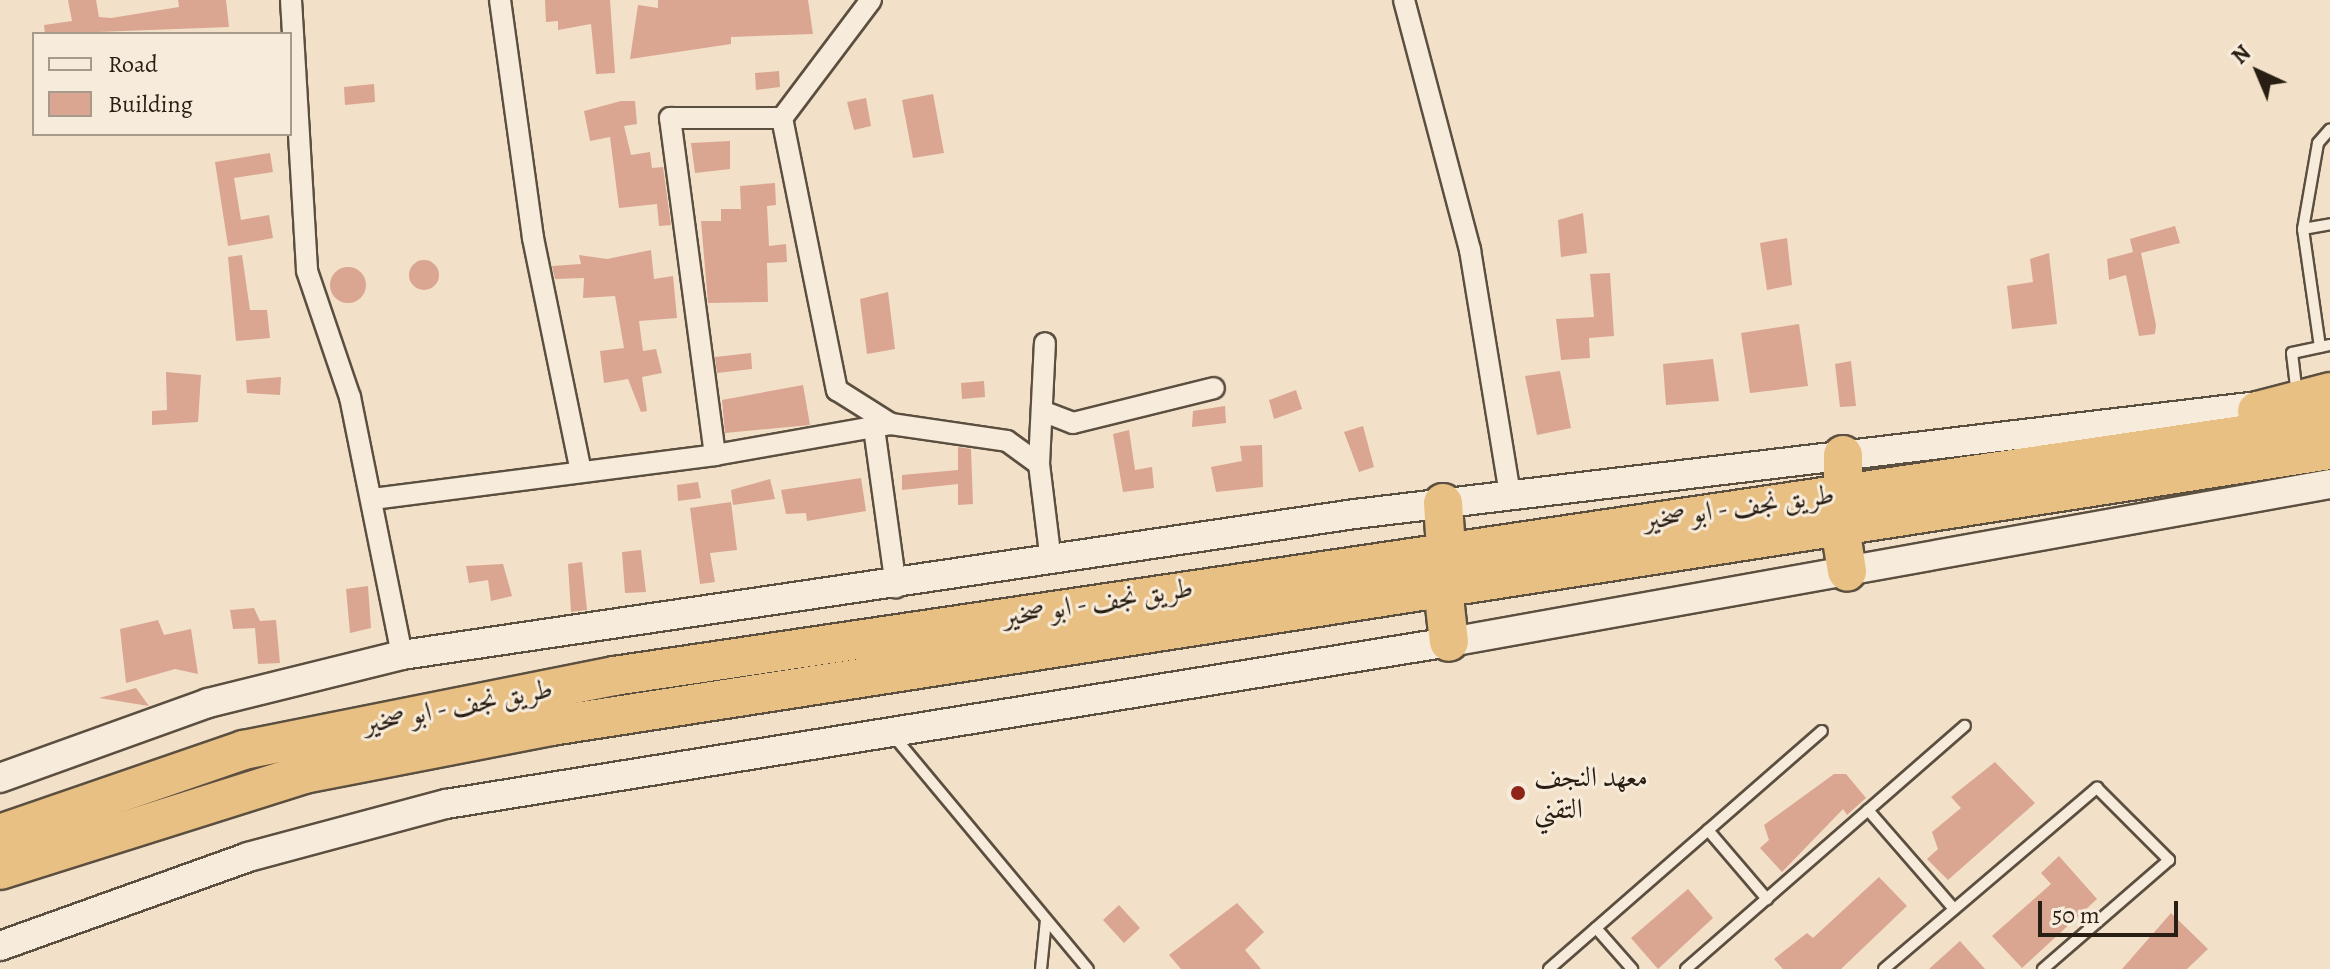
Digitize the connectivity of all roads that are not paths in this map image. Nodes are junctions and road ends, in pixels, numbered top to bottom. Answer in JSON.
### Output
{"nodes":[{"id":1,"x":291,"y":0,"type":"edge"},
{"id":2,"x":500,"y":0,"type":"edge"},
{"id":3,"x":871,"y":0,"type":"edge"},
{"id":4,"x":1404,"y":0,"type":"edge"},
{"id":5,"x":782,"y":118,"type":"junction"},
{"id":6,"x":2330,"y":129,"type":"edge"},
{"id":7,"x":2330,"y":157,"type":"edge"},
{"id":8,"x":2314,"y":179,"type":"junction"},
{"id":9,"x":2330,"y":224,"type":"edge"},
{"id":10,"x":2303,"y":229,"type":"junction"},
{"id":11,"x":1045,"y":343,"type":"dead end"},
{"id":12,"x":2325,"y":346,"type":"edge"},
{"id":13,"x":1214,"y":388,"type":"dead end"},
{"id":14,"x":2314,"y":396,"type":"edge"},
{"id":15,"x":1042,"y":411,"type":"junction"},
{"id":16,"x":2330,"y":422,"type":"edge"},
{"id":17,"x":882,"y":426,"type":"junction"},
{"id":18,"x":2210,"y":439,"type":"junction"},
{"id":19,"x":2330,"y":450,"type":"edge"},
{"id":20,"x":715,"y":455,"type":"junction"},
{"id":21,"x":1039,"y":464,"type":"junction"},
{"id":22,"x":581,"y":471,"type":"junction"},
{"id":23,"x":2175,"y":474,"type":"junction"},
{"id":24,"x":2330,"y":476,"type":"edge"},
{"id":25,"x":2330,"y":484,"type":"edge"},
{"id":26,"x":1842,"y":491,"type":"junction"},
{"id":27,"x":1510,"y":495,"type":"junction"},
{"id":28,"x":373,"y":499,"type":"junction"},
{"id":29,"x":1443,"y":503,"type":"junction"},
{"id":30,"x":1446,"y":550,"type":"junction"},
{"id":31,"x":1051,"y":562,"type":"junction"},
{"id":32,"x":1847,"y":571,"type":"junction"},
{"id":33,"x":896,"y":587,"type":"junction"},
{"id":34,"x":1443,"y":588,"type":"junction"},
{"id":35,"x":1449,"y":642,"type":"junction"},
{"id":36,"x":402,"y":655,"type":"junction"},
{"id":37,"x":429,"y":710,"type":"junction"},
{"id":38,"x":374,"y":721,"type":"junction"},
{"id":39,"x":1965,"y":726,"type":"dead end"},
{"id":40,"x":886,"y":728,"type":"junction"},
{"id":41,"x":1822,"y":731,"type":"dead end"},
{"id":42,"x":430,"y":750,"type":"junction"},
{"id":43,"x":377,"y":759,"type":"junction"},
{"id":44,"x":0,"y":778,"type":"edge"},
{"id":45,"x":1868,"y":810,"type":"junction"},
{"id":46,"x":1708,"y":830,"type":"junction"},
{"id":47,"x":0,"y":834,"type":"edge"},
{"id":48,"x":0,"y":870,"type":"edge"},
{"id":49,"x":1767,"y":899,"type":"junction"},
{"id":50,"x":1954,"y":909,"type":"junction"},
{"id":51,"x":1046,"y":920,"type":"junction"},
{"id":52,"x":1596,"y":928,"type":"junction"},
{"id":53,"x":0,"y":946,"type":"edge"},
{"id":54,"x":1041,"y":969,"type":"edge"},
{"id":55,"x":1088,"y":969,"type":"edge"},
{"id":56,"x":1549,"y":969,"type":"edge"},
{"id":57,"x":1632,"y":969,"type":"edge"},
{"id":58,"x":1686,"y":969,"type":"edge"},
{"id":59,"x":1884,"y":969,"type":"edge"},
{"id":60,"x":2043,"y":969,"type":"edge"}],
"edges":[{"from":1,"to":28,"type":"street"},
{"from":2,"to":22,"type":"street"},
{"from":3,"to":5,"type":"street"},
{"from":4,"to":27,"type":"street"},
{"from":5,"to":17,"type":"street"},
{"from":5,"to":20,"type":"street"},
{"from":6,"to":8,"type":"lane"},
{"from":7,"to":8,"type":"lane"},
{"from":8,"to":10,"type":"lane"},
{"from":9,"to":10,"type":"lane"},
{"from":10,"to":12,"type":"lane"},
{"from":11,"to":15,"type":"street"},
{"from":12,"to":14,"type":"lane"},
{"from":13,"to":15,"type":"street"},
{"from":14,"to":18,"type":"highway"},
{"from":14,"to":26,"type":"main road"},
{"from":15,"to":21,"type":"street"},
{"from":16,"to":18,"type":"highway","name":"طريق نجف - ابو صخير"},
{"from":17,"to":20,"type":"street"},
{"from":17,"to":21,"type":"street"},
{"from":17,"to":33,"type":"street"},
{"from":18,"to":26,"type":"highway","name":"طريق نجف - ابو صخير"},
{"from":19,"to":23,"type":"highway","name":"طريق نجف - ابو صخير"},
{"from":20,"to":22,"type":"street"},
{"from":21,"to":31,"type":"street"},
{"from":22,"to":28,"type":"street"},
{"from":23,"to":24,"type":"highway"},
{"from":23,"to":26,"type":"highway","name":"طريق نجف - ابو صخير"},
{"from":25,"to":32,"type":"main road"},
{"from":26,"to":27,"type":"main road"},
{"from":26,"to":30,"type":"highway","name":"طريق نجف - ابو صخير"},
{"from":26,"to":32,"type":"highway"},
{"from":26,"to":34,"type":"highway","name":"طريق نجف - ابو صخير"},
{"from":27,"to":29,"type":"main road"},
{"from":28,"to":36,"type":"street"},
{"from":29,"to":30,"type":"highway"},
{"from":29,"to":31,"type":"main road"},
{"from":30,"to":37,"type":"highway","name":"طريق نجف - ابو صخير"},
{"from":31,"to":33,"type":"main road"},
{"from":32,"to":35,"type":"main road"},
{"from":33,"to":36,"type":"main road"},
{"from":34,"to":35,"type":"highway"},
{"from":34,"to":42,"type":"highway","name":"طريق نجف - ابو صخير"},
{"from":35,"to":40,"type":"main road"},
{"from":36,"to":44,"type":"main road"},
{"from":37,"to":38,"type":"highway","name":"طريق نجف - ابو صخير"},
{"from":37,"to":42,"type":"highway"},
{"from":38,"to":43,"type":"highway"},
{"from":38,"to":47,"type":"highway","name":"طريق نجف - ابو صخير"},
{"from":39,"to":45,"type":"lane"},
{"from":40,"to":51,"type":"lane"},
{"from":40,"to":53,"type":"main road"},
{"from":41,"to":46,"type":"lane"},
{"from":42,"to":43,"type":"highway","name":"طريق نجف - ابو صخير"},
{"from":43,"to":48,"type":"highway","name":"طريق نجف - ابو صخير"},
{"from":45,"to":49,"type":"lane"},
{"from":45,"to":50,"type":"lane"},
{"from":46,"to":49,"type":"lane"},
{"from":46,"to":52,"type":"lane"},
{"from":49,"to":58,"type":"lane"},
{"from":50,"to":59,"type":"lane"},
{"from":50,"to":60,"type":"lane"},
{"from":51,"to":54,"type":"lane"},
{"from":51,"to":55,"type":"lane"},
{"from":52,"to":56,"type":"lane"},
{"from":52,"to":57,"type":"lane"}]}
